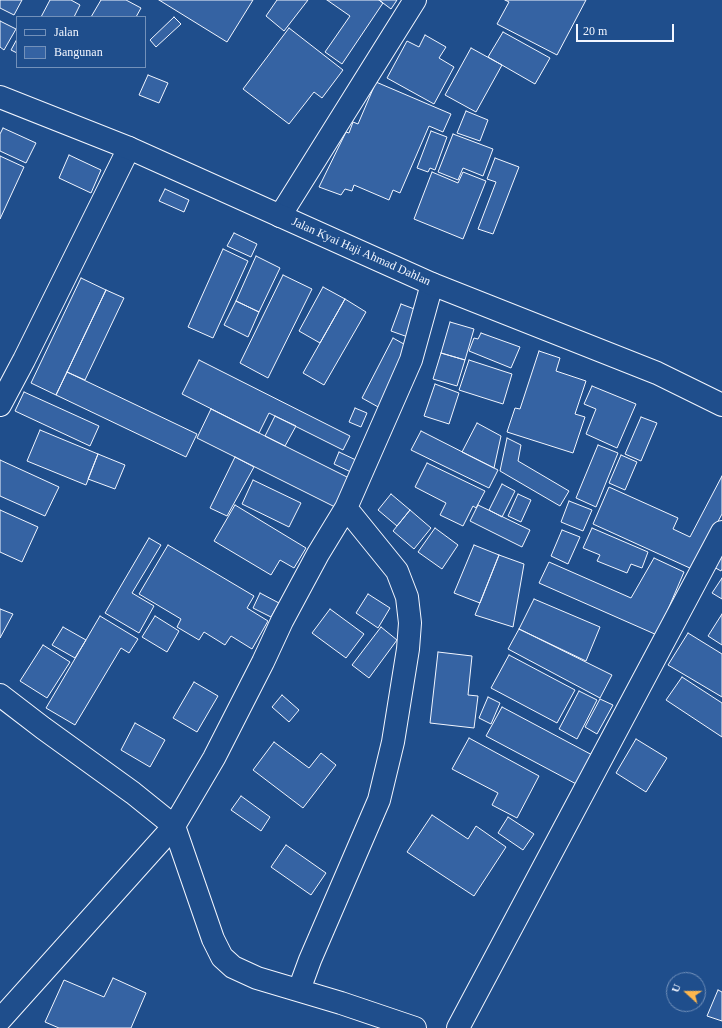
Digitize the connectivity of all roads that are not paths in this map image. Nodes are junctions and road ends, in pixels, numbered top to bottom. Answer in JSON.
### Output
{"nodes":[{"id":1,"x":415,"y":0,"type":"edge"},
{"id":2,"x":0,"y":98,"type":"edge"},
{"id":3,"x":129,"y":148,"type":"junction"},
{"id":4,"x":280,"y":216,"type":"junction"},
{"id":5,"x":432,"y":284,"type":"junction"},
{"id":6,"x":0,"y":405,"type":"edge"},
{"id":7,"x":722,"y":405,"type":"edge"},
{"id":8,"x":346,"y":508,"type":"junction"},
{"id":9,"x":722,"y":532,"type":"edge"},
{"id":10,"x":0,"y":695,"type":"edge"},
{"id":11,"x":174,"y":826,"type":"junction"},
{"id":12,"x":299,"y":990,"type":"junction"},
{"id":13,"x":0,"y":1020,"type":"edge"},
{"id":14,"x":415,"y":1028,"type":"edge"},
{"id":15,"x":458,"y":1028,"type":"edge"}],
"edges":[{"from":1,"to":4,"type":"street"},
{"from":2,"to":3,"type":"street","name":"Jalan Kyai Haji Ahmad Dahlan"},
{"from":3,"to":4,"type":"street","name":"Jalan Kyai Haji Ahmad Dahlan"},
{"from":3,"to":6,"type":"street"},
{"from":4,"to":5,"type":"street","name":"Jalan Kyai Haji Ahmad Dahlan"},
{"from":5,"to":7,"type":"street","name":"Jalan Kyai Haji Ahmad Dahlan"},
{"from":5,"to":8,"type":"street"},
{"from":8,"to":11,"type":"street"},
{"from":8,"to":12,"type":"street"},
{"from":9,"to":15,"type":"street"},
{"from":10,"to":11,"type":"street"},
{"from":11,"to":12,"type":"street"},
{"from":11,"to":13,"type":"street"},
{"from":12,"to":14,"type":"street"}]}
